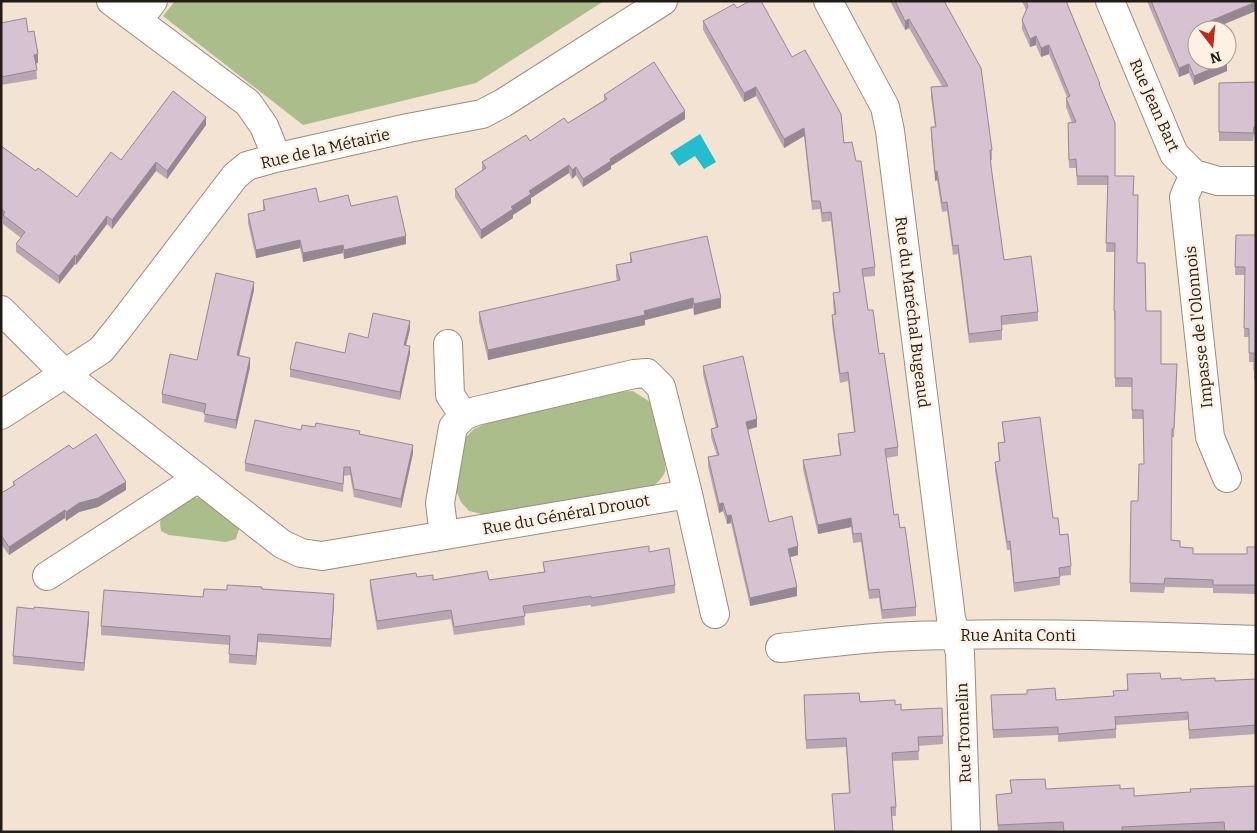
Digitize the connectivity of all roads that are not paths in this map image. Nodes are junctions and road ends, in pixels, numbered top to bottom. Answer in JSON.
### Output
{"nodes":[{"id":1,"x":111,"y":1,"type":"edge"},
{"id":2,"x":663,"y":1,"type":"edge"},
{"id":3,"x":828,"y":1,"type":"edge"},
{"id":4,"x":1110,"y":1,"type":"edge"},
{"id":5,"x":145,"y":11,"type":"edge"},
{"id":6,"x":275,"y":158,"type":"junction"},
{"id":7,"x":1194,"y":174,"type":"junction"},
{"id":8,"x":1256,"y":181,"type":"edge"},
{"id":9,"x":1,"y":310,"type":"edge"},
{"id":10,"x":448,"y":344,"type":"dead end"},
{"id":11,"x":65,"y":374,"type":"junction"},
{"id":12,"x":1,"y":415,"type":"edge"},
{"id":13,"x":464,"y":416,"type":"junction"},
{"id":14,"x":198,"y":478,"type":"junction"},
{"id":15,"x":1227,"y":478,"type":"dead end"},
{"id":16,"x":688,"y":494,"type":"junction"},
{"id":17,"x":444,"y":535,"type":"junction"},
{"id":18,"x":47,"y":576,"type":"dead end"},
{"id":19,"x":716,"y":614,"type":"dead end"},
{"id":20,"x":955,"y":636,"type":"junction"},
{"id":21,"x":1256,"y":640,"type":"edge"},
{"id":22,"x":780,"y":648,"type":"dead end"},
{"id":23,"x":966,"y":832,"type":"edge"}],
"edges":[{"from":1,"to":5,"type":"street"},
{"from":2,"to":6,"type":"street","name":"Rue de la Métairie"},
{"from":3,"to":20,"type":"street","name":"Rue du Maréchal Bugeaud"},
{"from":4,"to":7,"type":"street","name":"Rue Jean Bart"},
{"from":5,"to":6,"type":"street"},
{"from":6,"to":11,"type":"street","name":"Rue de la Métairie"},
{"from":7,"to":8,"type":"street","name":"Rue Jean Bart"},
{"from":7,"to":15,"type":"street","name":"Impasse de l'Olonnois"},
{"from":9,"to":11,"type":"street","name":"Rue du Général Drouot"},
{"from":10,"to":13,"type":"street"},
{"from":11,"to":12,"type":"street","name":"Rue de la Métairie"},
{"from":11,"to":14,"type":"street","name":"Rue du Général Drouot"},
{"from":13,"to":16,"type":"street"},
{"from":13,"to":17,"type":"street"},
{"from":14,"to":17,"type":"street","name":"Rue du Général Drouot"},
{"from":14,"to":18,"type":"street"},
{"from":16,"to":17,"type":"street","name":"Rue du Général Drouot"},
{"from":16,"to":19,"type":"street"},
{"from":20,"to":21,"type":"street","name":"Rue Anita Conti"},
{"from":20,"to":22,"type":"street","name":"Rue Anita Conti"},
{"from":20,"to":23,"type":"street","name":"Rue Tromelin"}]}
